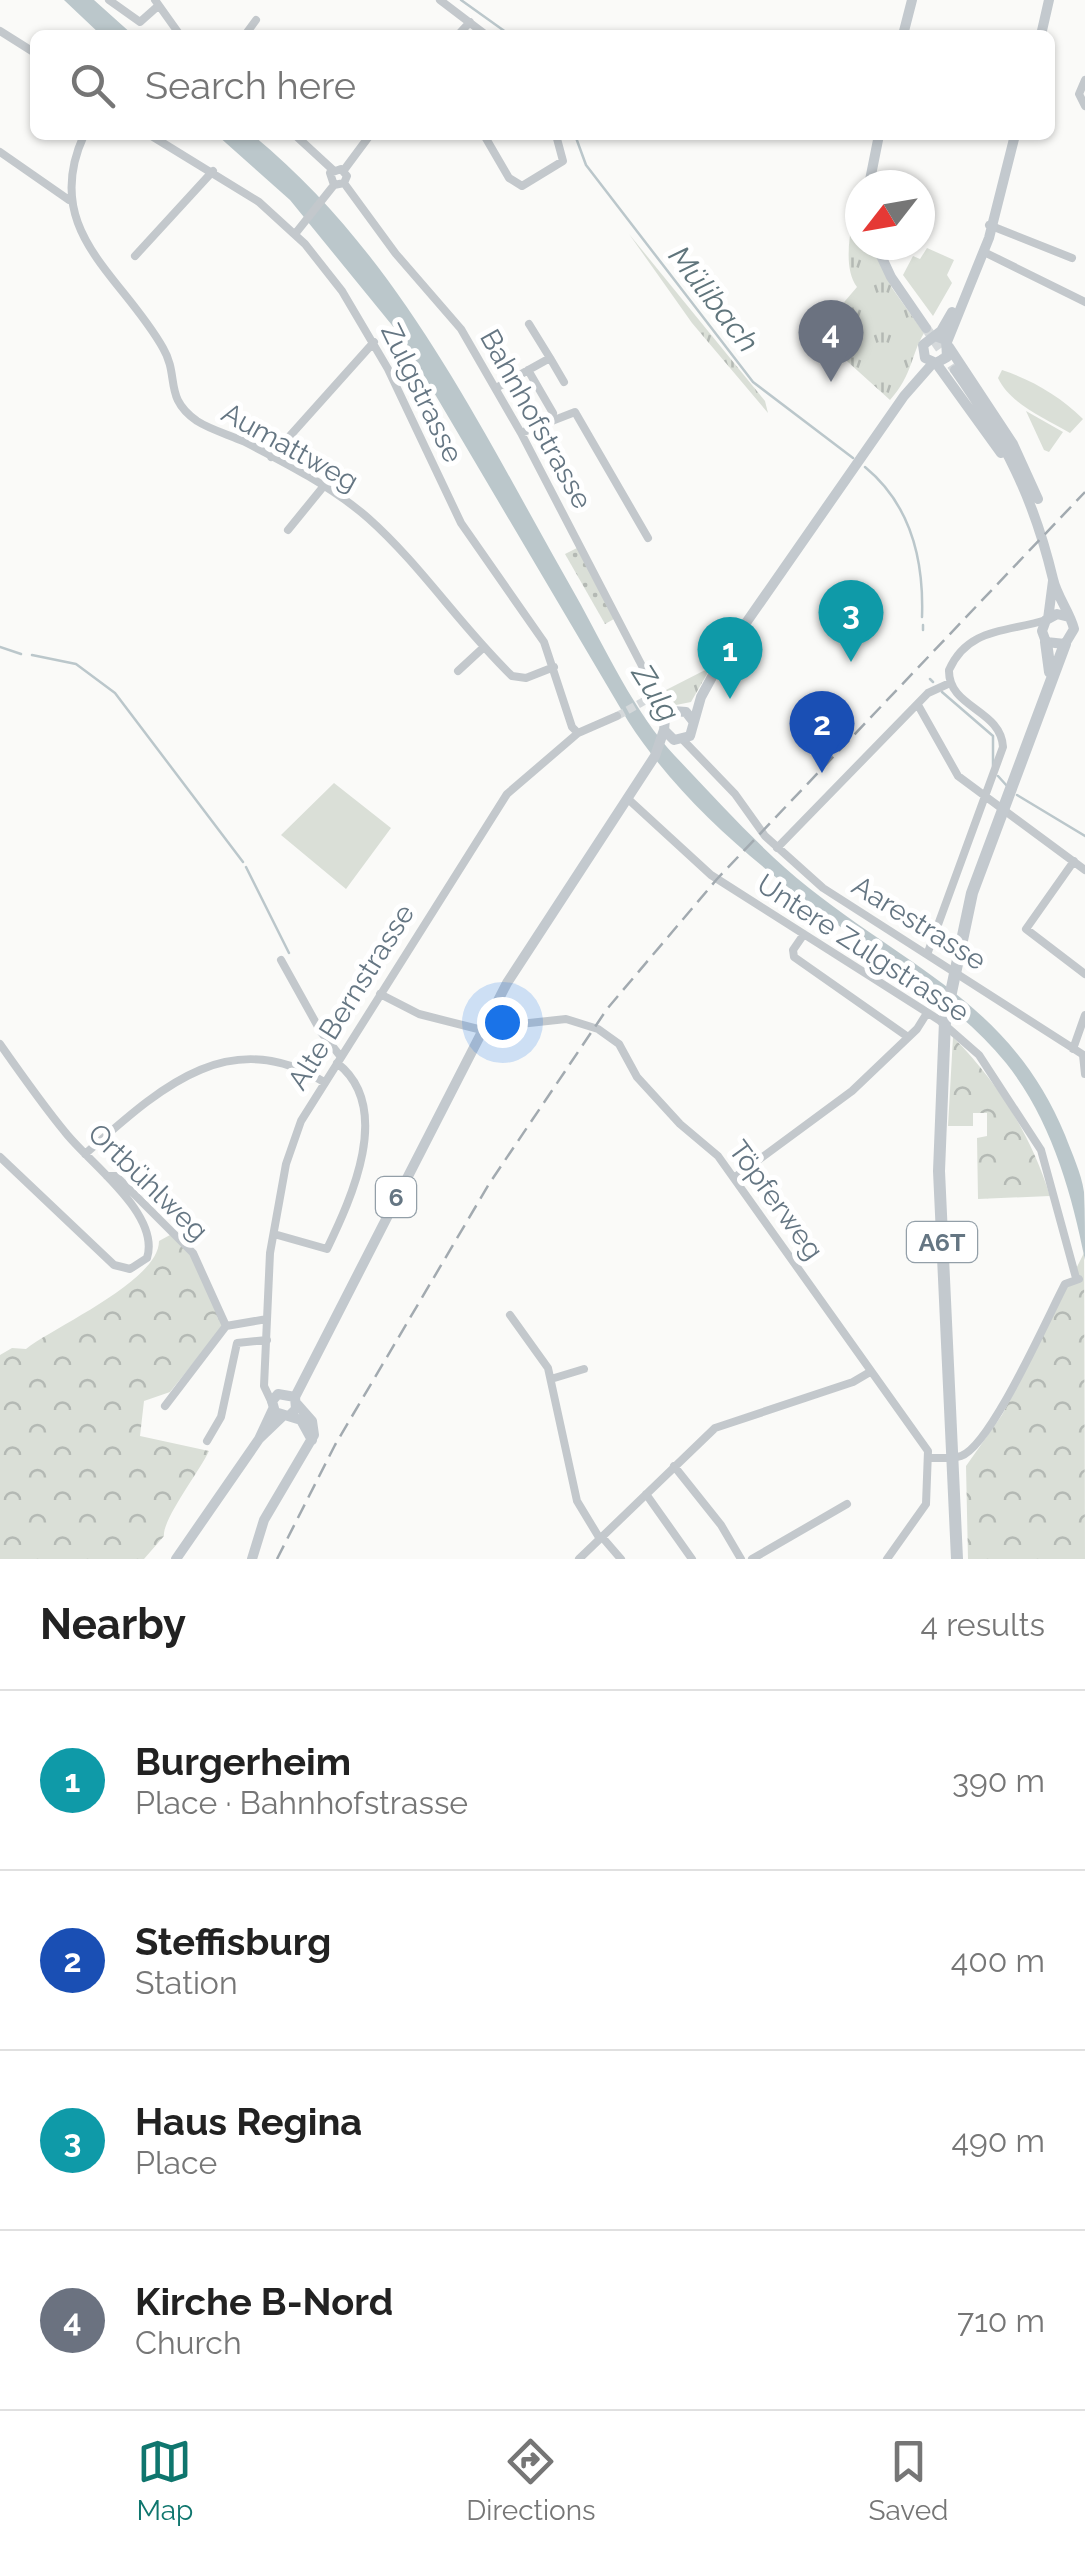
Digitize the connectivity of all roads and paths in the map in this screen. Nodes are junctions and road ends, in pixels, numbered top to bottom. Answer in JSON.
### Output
{"nodes":[{"id":1,"x":109,"y":0,"type":"edge"},
{"id":2,"x":440,"y":0,"type":"edge"},
{"id":3,"x":912,"y":0,"type":"edge"},
{"id":4,"x":1049,"y":0,"type":"edge"},
{"id":5,"x":157,"y":3,"type":"edge"},
{"id":6,"x":256,"y":20,"type":"dead end"},
{"id":7,"x":470,"y":22,"type":"junction"},
{"id":8,"x":176,"y":30,"type":"edge"},
{"id":9,"x":248,"y":30,"type":"edge"},
{"id":10,"x":463,"y":30,"type":"edge"},
{"id":11,"x":480,"y":30,"type":"edge"},
{"id":12,"x":904,"y":30,"type":"edge"},
{"id":13,"x":1041,"y":30,"type":"edge"},
{"id":14,"x":0,"y":32,"type":"edge"},
{"id":15,"x":30,"y":50,"type":"edge"},
{"id":16,"x":1085,"y":80,"type":"edge"},
{"id":17,"x":1085,"y":106,"type":"edge"},
{"id":18,"x":83,"y":140,"type":"edge"},
{"id":19,"x":159,"y":140,"type":"edge"},
{"id":20,"x":300,"y":140,"type":"edge"},
{"id":21,"x":366,"y":140,"type":"edge"},
{"id":22,"x":487,"y":140,"type":"edge"},
{"id":23,"x":558,"y":140,"type":"edge"},
{"id":24,"x":878,"y":140,"type":"edge"},
{"id":25,"x":1014,"y":140,"type":"edge"},
{"id":26,"x":0,"y":152,"type":"edge"},
{"id":27,"x":333,"y":170,"type":"junction"},
{"id":28,"x":344,"y":170,"type":"junction"},
{"id":29,"x":872,"y":170,"type":"edge"},
{"id":30,"x":213,"y":171,"type":"junction"},
{"id":31,"x":336,"y":187,"type":"junction"},
{"id":32,"x":69,"y":200,"type":"junction"},
{"id":33,"x":989,"y":225,"type":"junction"},
{"id":34,"x":295,"y":234,"type":"junction"},
{"id":35,"x":984,"y":252,"type":"junction"},
{"id":36,"x":135,"y":256,"type":"dead end"},
{"id":37,"x":1072,"y":258,"type":"dead end"},
{"id":38,"x":883,"y":260,"type":"edge"},
{"id":39,"x":1085,"y":302,"type":"edge"},
{"id":40,"x":529,"y":324,"type":"dead end"},
{"id":41,"x":930,"y":332,"type":"junction"},
{"id":42,"x":374,"y":342,"type":"junction"},
{"id":43,"x":948,"y":344,"type":"junction"},
{"id":44,"x":550,"y":358,"type":"junction"},
{"id":45,"x":931,"y":360,"type":"junction"},
{"id":46,"x":528,"y":370,"type":"junction"},
{"id":47,"x":955,"y":370,"type":"tunnel mouth"},
{"id":48,"x":564,"y":382,"type":"dead end"},
{"id":49,"x":496,"y":388,"type":"junction"},
{"id":50,"x":553,"y":413,"type":"dead end"},
{"id":51,"x":521,"y":433,"type":"junction"},
{"id":52,"x":271,"y":457,"type":"junction"},
{"id":53,"x":323,"y":487,"type":"junction"},
{"id":54,"x":288,"y":530,"type":"dead end"},
{"id":55,"x":648,"y":538,"type":"dead end"},
{"id":56,"x":1048,"y":548,"type":"junction"},
{"id":57,"x":1053,"y":580,"type":"junction"},
{"id":58,"x":1070,"y":619,"type":"junction"},
{"id":59,"x":1047,"y":620,"type":"junction"},
{"id":60,"x":1085,"y":626,"type":"edge"},
{"id":61,"x":1025,"y":628,"type":"junction"},
{"id":62,"x":1085,"y":635,"type":"edge"},
{"id":63,"x":1044,"y":640,"type":"junction"},
{"id":64,"x":1067,"y":642,"type":"junction"},
{"id":65,"x":484,"y":647,"type":"junction"},
{"id":66,"x":554,"y":667,"type":"junction"},
{"id":67,"x":458,"y":670,"type":"dead end"},
{"id":68,"x":1050,"y":675,"type":"junction"},
{"id":69,"x":950,"y":683,"type":"junction"},
{"id":70,"x":657,"y":696,"type":"junction"},
{"id":71,"x":701,"y":697,"type":"junction"},
{"id":72,"x":646,"y":700,"type":"tunnel mouth"},
{"id":73,"x":918,"y":705,"type":"junction"},
{"id":74,"x":680,"y":711,"type":"junction"},
{"id":75,"x":617,"y":716,"type":"tunnel mouth"},
{"id":76,"x":693,"y":725,"type":"junction"},
{"id":77,"x":578,"y":733,"type":"junction"},
{"id":78,"x":671,"y":734,"type":"junction"},
{"id":79,"x":701,"y":754,"type":"junction"},
{"id":80,"x":985,"y":797,"type":"junction"},
{"id":81,"x":627,"y":798,"type":"junction"},
{"id":82,"x":777,"y":848,"type":"junction"},
{"id":83,"x":1074,"y":861,"type":"junction"},
{"id":84,"x":1085,"y":870,"type":"edge"},
{"id":85,"x":804,"y":934,"type":"junction"},
{"id":86,"x":928,"y":952,"type":"junction"},
{"id":87,"x":281,"y":960,"type":"dead end"},
{"id":88,"x":1085,"y":974,"type":"edge"},
{"id":89,"x":380,"y":994,"type":"junction"},
{"id":90,"x":926,"y":1012,"type":"junction"},
{"id":91,"x":1085,"y":1015,"type":"edge"},
{"id":92,"x":488,"y":1018,"type":"junction"},
{"id":93,"x":482,"y":1030,"type":"junction"},
{"id":94,"x":908,"y":1038,"type":"junction"},
{"id":95,"x":0,"y":1044,"type":"edge"},
{"id":96,"x":1074,"y":1048,"type":"junction"},
{"id":97,"x":1084,"y":1055,"type":"edge"},
{"id":98,"x":339,"y":1060,"type":"junction"},
{"id":99,"x":1085,"y":1074,"type":"edge"},
{"id":100,"x":324,"y":1082,"type":"junction"},
{"id":101,"x":85,"y":1154,"type":"junction"},
{"id":102,"x":0,"y":1157,"type":"edge"},
{"id":103,"x":107,"y":1176,"type":"junction"},
{"id":104,"x":734,"y":1178,"type":"junction"},
{"id":105,"x":274,"y":1234,"type":"junction"},
{"id":106,"x":510,"y":1315,"type":"dead end"},
{"id":107,"x":268,"y":1320,"type":"junction"},
{"id":108,"x":226,"y":1326,"type":"junction"},
{"id":109,"x":267,"y":1340,"type":"junction"},
{"id":110,"x":584,"y":1369,"type":"dead end"},
{"id":111,"x":870,"y":1372,"type":"junction"},
{"id":112,"x":551,"y":1379,"type":"junction"},
{"id":113,"x":284,"y":1404,"type":"junction"},
{"id":114,"x":165,"y":1406,"type":"dead end"},
{"id":115,"x":207,"y":1442,"type":"dead end"},
{"id":116,"x":930,"y":1458,"type":"junction"},
{"id":117,"x":674,"y":1466,"type":"junction"},
{"id":118,"x":646,"y":1494,"type":"junction"},
{"id":119,"x":847,"y":1504,"type":"dead end"},
{"id":120,"x":601,"y":1538,"type":"junction"},
{"id":121,"x":176,"y":1559,"type":"edge"},
{"id":122,"x":252,"y":1559,"type":"edge"},
{"id":123,"x":579,"y":1559,"type":"edge"},
{"id":124,"x":621,"y":1559,"type":"edge"},
{"id":125,"x":692,"y":1559,"type":"edge"},
{"id":126,"x":741,"y":1559,"type":"edge"},
{"id":127,"x":752,"y":1559,"type":"edge"},
{"id":128,"x":888,"y":1559,"type":"edge"},
{"id":129,"x":954,"y":1559,"type":"edge"}],
"edges":[{"from":1,"to":5,"type":"street"},
{"from":2,"to":7,"type":"street"},
{"from":3,"to":12,"type":"main road"},
{"from":4,"to":13,"type":"main road"},
{"from":5,"to":8,"type":"street"},
{"from":6,"to":9,"type":"street"},
{"from":7,"to":10,"type":"street"},
{"from":7,"to":11,"type":"street"},
{"from":14,"to":15,"type":"street"},
{"from":16,"to":17,"type":"street"},
{"from":18,"to":32,"type":"street"},
{"from":19,"to":30,"type":"street","name":"Zulgstrasse"},
{"from":20,"to":27,"type":"street"},
{"from":21,"to":28,"type":"street"},
{"from":22,"to":23,"type":"street"},
{"from":24,"to":29,"type":"main road"},
{"from":25,"to":33,"type":"main road"},
{"from":26,"to":32,"type":"street"},
{"from":27,"to":28,"type":"street"},
{"from":27,"to":31,"type":"street"},
{"from":28,"to":31,"type":"street"},
{"from":30,"to":34,"type":"street","name":"Zulgstrasse"},
{"from":30,"to":36,"type":"street"},
{"from":31,"to":34,"type":"street"},
{"from":31,"to":49,"type":"street","name":"Bahnhofstrasse"},
{"from":32,"to":52,"type":"street","name":"Aumattweg"},
{"from":33,"to":35,"type":"main road"},
{"from":33,"to":37,"type":"street"},
{"from":33,"to":41,"type":"main road"},
{"from":34,"to":42,"type":"street","name":"Zulgstrasse"},
{"from":35,"to":39,"type":"street"},
{"from":35,"to":43,"type":"main road"},
{"from":38,"to":41,"type":"main road"},
{"from":40,"to":44,"type":"street"},
{"from":41,"to":43,"type":"main road"},
{"from":41,"to":45,"type":"main road"},
{"from":42,"to":52,"type":"street"},
{"from":42,"to":66,"type":"street","name":"Zulgstrasse"},
{"from":43,"to":45,"type":"main road"},
{"from":43,"to":56,"type":"main road"},
{"from":44,"to":46,"type":"street"},
{"from":44,"to":48,"type":"street"},
{"from":45,"to":56,"type":"main road"},
{"from":45,"to":71,"type":"main road"},
{"from":46,"to":49,"type":"street"},
{"from":46,"to":50,"type":"street"},
{"from":47,"to":56,"type":"main road"},
{"from":49,"to":51,"type":"street","name":"Bahnhofstrasse"},
{"from":51,"to":55,"type":"street"},
{"from":51,"to":70,"type":"street","name":"Bahnhofstrasse"},
{"from":52,"to":53,"type":"street","name":"Aumattweg"},
{"from":53,"to":54,"type":"street"},
{"from":53,"to":65,"type":"street","name":"Aumattweg"},
{"from":56,"to":57,"type":"main road"},
{"from":57,"to":58,"type":"main road"},
{"from":57,"to":59,"type":"main road"},
{"from":58,"to":59,"type":"main road"},
{"from":58,"to":60,"type":"main road"},
{"from":58,"to":64,"type":"main road"},
{"from":59,"to":61,"type":"street"},
{"from":59,"to":63,"type":"main road"},
{"from":61,"to":63,"type":"street"},
{"from":61,"to":69,"type":"street"},
{"from":62,"to":64,"type":"main road"},
{"from":63,"to":64,"type":"main road"},
{"from":63,"to":68,"type":"highway","number":"A6T"},
{"from":64,"to":68,"type":"highway","number":"A6T"},
{"from":65,"to":66,"type":"street","name":"Aumattweg"},
{"from":65,"to":67,"type":"street"},
{"from":66,"to":77,"type":"street","name":"Zulgstrasse"},
{"from":68,"to":129,"type":"highway","number":"A6T"},
{"from":69,"to":73,"type":"street"},
{"from":69,"to":80,"type":"street"},
{"from":70,"to":72,"type":"street"},
{"from":70,"to":74,"type":"street"},
{"from":70,"to":78,"type":"street"},
{"from":71,"to":74,"type":"main road"},
{"from":71,"to":76,"type":"main road"},
{"from":73,"to":80,"type":"street"},
{"from":73,"to":82,"type":"street"},
{"from":74,"to":76,"type":"main road"},
{"from":74,"to":78,"type":"main road"},
{"from":75,"to":77,"type":"street","name":"Alte Bernstrasse"},
{"from":76,"to":78,"type":"main road"},
{"from":76,"to":79,"type":"street"},
{"from":77,"to":89,"type":"street","name":"Alte Bernstrasse"},
{"from":78,"to":79,"type":"street"},
{"from":78,"to":81,"type":"main road","number":"6"},
{"from":79,"to":82,"type":"street","name":"Aarestrasse"},
{"from":80,"to":83,"type":"street"},
{"from":80,"to":86,"type":"street"},
{"from":81,"to":85,"type":"street","name":"Untere Zulgstrasse"},
{"from":81,"to":92,"type":"main road","number":"6"},
{"from":82,"to":86,"type":"street","name":"Aarestrasse"},
{"from":83,"to":84,"type":"street"},
{"from":83,"to":88,"type":"street"},
{"from":85,"to":90,"type":"street","name":"Untere Zulgstrasse"},
{"from":85,"to":94,"type":"street"},
{"from":86,"to":96,"type":"street","name":"Aarestrasse"},
{"from":87,"to":98,"type":"street"},
{"from":89,"to":93,"type":"street"},
{"from":89,"to":98,"type":"street","name":"Alte Bernstrasse"},
{"from":90,"to":94,"type":"street"},
{"from":90,"to":116,"type":"street","name":"Untere Zulgstrasse"},
{"from":91,"to":96,"type":"street"},
{"from":92,"to":93,"type":"main road","number":"6"},
{"from":92,"to":104,"type":"street","name":"Töpferweg"},
{"from":93,"to":113,"type":"main road","number":"6"},
{"from":94,"to":104,"type":"street"},
{"from":95,"to":101,"type":"street","name":"Ortbühlweg"},
{"from":96,"to":97,"type":"street","name":"Aarestrasse"},
{"from":97,"to":99,"type":"street"},
{"from":98,"to":100,"type":"street","name":"Alte Bernstrasse"},
{"from":98,"to":105,"type":"street"},
{"from":100,"to":101,"type":"street"},
{"from":100,"to":105,"type":"street","name":"Alte Bernstrasse"},
{"from":101,"to":103,"type":"street","name":"Ortbühlweg"},
{"from":102,"to":103,"type":"street"},
{"from":103,"to":108,"type":"street","name":"Ortbühlweg"},
{"from":104,"to":111,"type":"street","name":"Töpferweg"},
{"from":105,"to":107,"type":"street","name":"Alte Bernstrasse"},
{"from":106,"to":112,"type":"street"},
{"from":107,"to":108,"type":"street"},
{"from":107,"to":109,"type":"street","name":"Alte Bernstrasse"},
{"from":108,"to":114,"type":"street"},
{"from":109,"to":113,"type":"street","name":"Alte Bernstrasse"},
{"from":109,"to":115,"type":"street"},
{"from":110,"to":112,"type":"street"},
{"from":111,"to":116,"type":"street","name":"Töpferweg"},
{"from":111,"to":117,"type":"street"},
{"from":112,"to":120,"type":"street"},
{"from":113,"to":121,"type":"main road","number":"6"},
{"from":113,"to":122,"type":"main road"},
{"from":116,"to":128,"type":"street"},
{"from":117,"to":118,"type":"street"},
{"from":117,"to":126,"type":"street"},
{"from":118,"to":120,"type":"street"},
{"from":118,"to":125,"type":"street"},
{"from":119,"to":127,"type":"street"},
{"from":120,"to":123,"type":"street"},
{"from":120,"to":124,"type":"street"}]}
